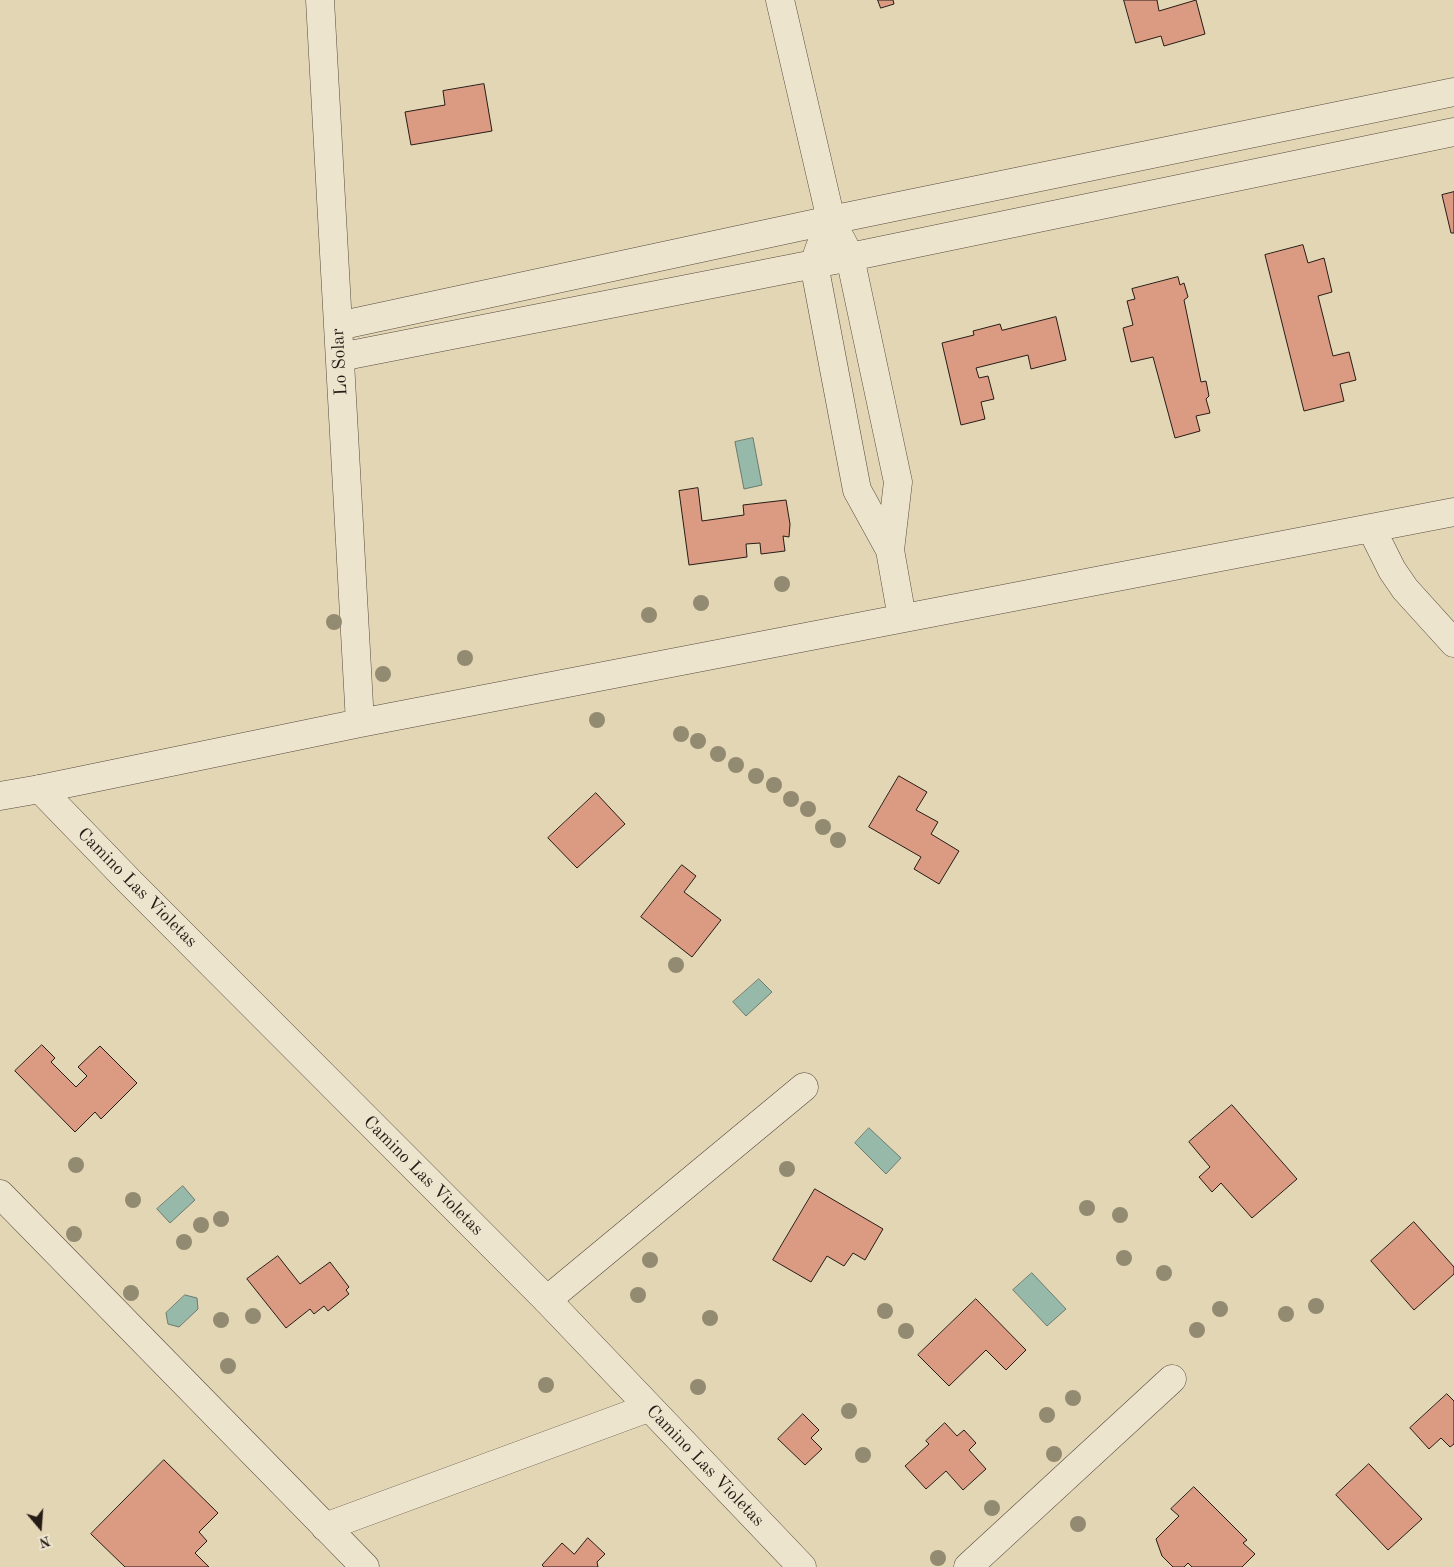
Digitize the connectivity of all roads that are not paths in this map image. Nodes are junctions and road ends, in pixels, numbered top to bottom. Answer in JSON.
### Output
{"nodes":[{"id":1,"x":320,"y":0,"type":"edge"},
{"id":2,"x":780,"y":0,"type":"edge"},
{"id":3,"x":1454,"y":92,"type":"edge"},
{"id":4,"x":1454,"y":132,"type":"edge"},
{"id":5,"x":830,"y":220,"type":"junction"},
{"id":6,"x":850,"y":256,"type":"junction"},
{"id":7,"x":814,"y":264,"type":"junction"},
{"id":8,"x":338,"y":326,"type":"junction"},
{"id":9,"x":340,"y":357,"type":"junction"},
{"id":10,"x":1454,"y":512,"type":"edge"},
{"id":11,"x":1371,"y":528,"type":"junction"},
{"id":12,"x":890,"y":550,"type":"junction"},
{"id":13,"x":902,"y":618,"type":"junction"},
{"id":14,"x":1454,"y":643,"type":"edge"},
{"id":15,"x":360,"y":723,"type":"junction"},
{"id":16,"x":40,"y":789,"type":"junction"},
{"id":17,"x":0,"y":796,"type":"edge"},
{"id":18,"x":804,"y":1087,"type":"dead end"},
{"id":19,"x":0,"y":1194,"type":"edge"},
{"id":20,"x":547,"y":1300,"type":"junction"},
{"id":21,"x":1172,"y":1379,"type":"dead end"},
{"id":22,"x":648,"y":1408,"type":"junction"},
{"id":23,"x":325,"y":1527,"type":"junction"},
{"id":24,"x":365,"y":1567,"type":"edge"},
{"id":25,"x":802,"y":1567,"type":"edge"},
{"id":26,"x":968,"y":1567,"type":"edge"}],
"edges":[{"from":1,"to":8,"type":"street","name":"Lo Solar"},
{"from":2,"to":5,"type":"street"},
{"from":3,"to":5,"type":"street"},
{"from":4,"to":6,"type":"street"},
{"from":5,"to":6,"type":"street"},
{"from":5,"to":7,"type":"street"},
{"from":5,"to":8,"type":"street"},
{"from":6,"to":7,"type":"street"},
{"from":6,"to":12,"type":"street"},
{"from":7,"to":9,"type":"street"},
{"from":7,"to":12,"type":"street"},
{"from":8,"to":9,"type":"street","name":"Lo Solar"},
{"from":9,"to":15,"type":"street","name":"Lo Solar"},
{"from":10,"to":11,"type":"street"},
{"from":11,"to":13,"type":"street"},
{"from":11,"to":14,"type":"street"},
{"from":12,"to":13,"type":"street"},
{"from":13,"to":15,"type":"street"},
{"from":15,"to":16,"type":"street"},
{"from":16,"to":17,"type":"street"},
{"from":16,"to":20,"type":"street","name":"Camino Las Violetas"},
{"from":18,"to":20,"type":"street"},
{"from":19,"to":23,"type":"street"},
{"from":20,"to":22,"type":"street","name":"Camino Las Violetas"},
{"from":21,"to":26,"type":"street"},
{"from":22,"to":23,"type":"street"},
{"from":22,"to":25,"type":"street","name":"Camino Las Violetas"},
{"from":23,"to":24,"type":"street"}]}
